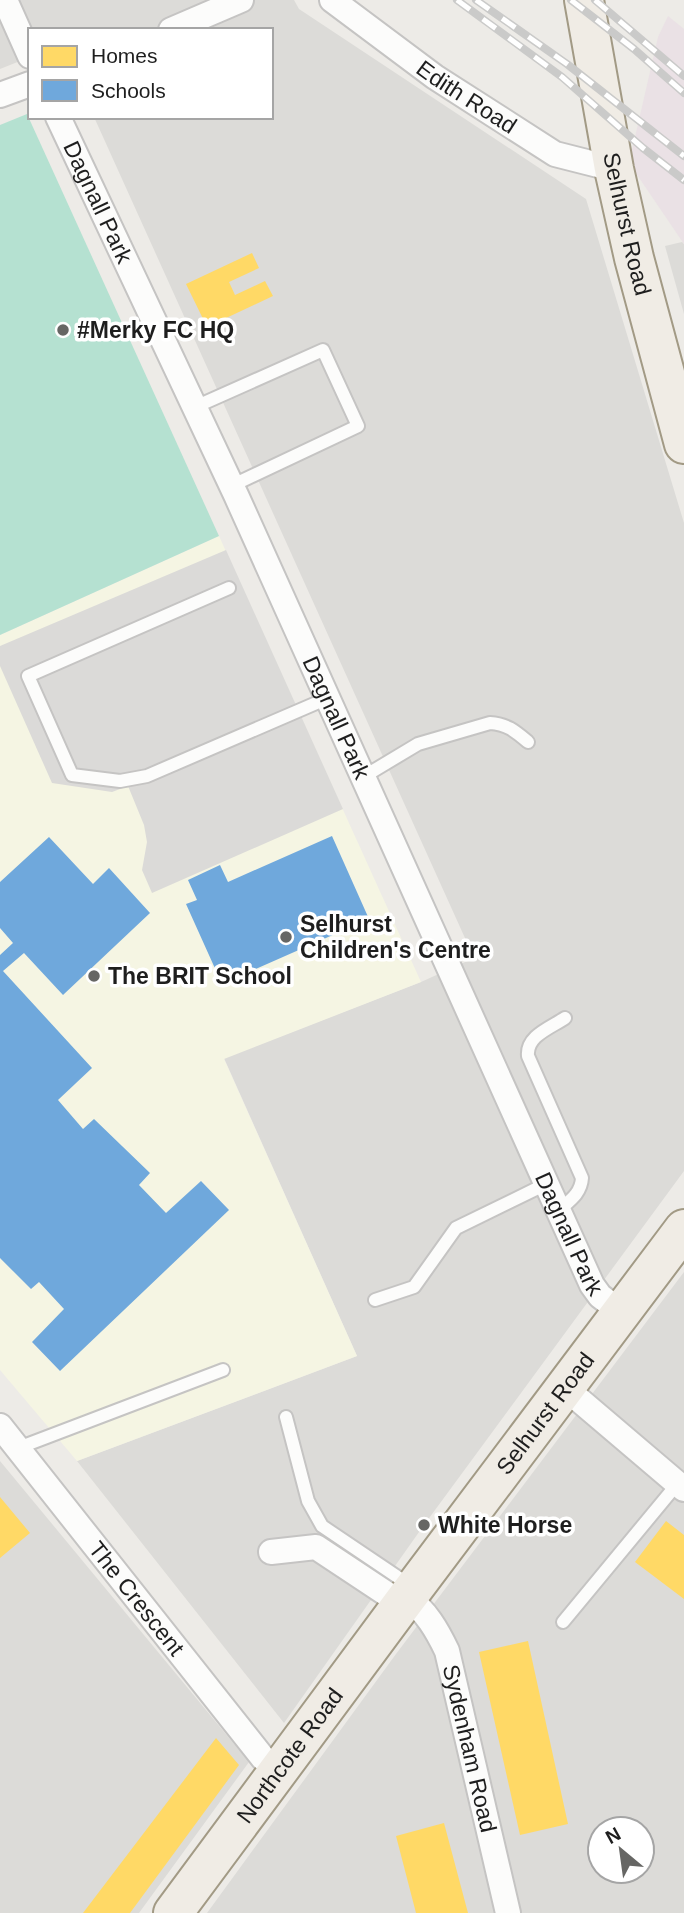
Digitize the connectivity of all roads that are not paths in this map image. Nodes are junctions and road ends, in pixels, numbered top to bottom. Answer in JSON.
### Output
{"nodes":[{"id":1,"x":5,"y":0,"type":"edge"},
{"id":2,"x":241,"y":0,"type":"edge"},
{"id":3,"x":332,"y":0,"type":"edge"},
{"id":4,"x":584,"y":0,"type":"edge"},
{"id":5,"x":176,"y":28,"type":"edge"},
{"id":6,"x":28,"y":52,"type":"edge"},
{"id":7,"x":28,"y":85,"type":"edge"},
{"id":8,"x":0,"y":95,"type":"edge"},
{"id":9,"x":59,"y":119,"type":"edge"},
{"id":10,"x":614,"y":169,"type":"junction"},
{"id":11,"x":195,"y":407,"type":"junction"},
{"id":12,"x":684,"y":444,"type":"edge"},
{"id":13,"x":232,"y":486,"type":"junction"},
{"id":14,"x":229,"y":588,"type":"dead end"},
{"id":15,"x":328,"y":698,"type":"junction"},
{"id":16,"x":528,"y":742,"type":"dead end"},
{"id":17,"x":363,"y":777,"type":"junction"},
{"id":18,"x":565,"y":1018,"type":"dead end"},
{"id":19,"x":546,"y":1184,"type":"junction"},
{"id":20,"x":558,"y":1211,"type":"junction"},
{"id":21,"x":684,"y":1229,"type":"edge"},
{"id":22,"x":375,"y":1300,"type":"dead end"},
{"id":23,"x":621,"y":1312,"type":"junction"},
{"id":24,"x":223,"y":1370,"type":"dead end"},
{"id":25,"x":564,"y":1387,"type":"junction"},
{"id":26,"x":286,"y":1418,"type":"dead end"},
{"id":27,"x":0,"y":1426,"type":"edge"},
{"id":28,"x":18,"y":1448,"type":"junction"},
{"id":29,"x":681,"y":1486,"type":"edge"},
{"id":30,"x":271,"y":1552,"type":"dead end"},
{"id":31,"x":407,"y":1596,"type":"junction"},
{"id":32,"x":563,"y":1622,"type":"dead end"},
{"id":33,"x":278,"y":1770,"type":"junction"},
{"id":34,"x":173,"y":1913,"type":"edge"},
{"id":35,"x":508,"y":1913,"type":"edge"}],
"edges":[{"from":1,"to":6,"type":"street"},
{"from":2,"to":5,"type":"street"},
{"from":3,"to":10,"type":"street","name":"Edith Road"},
{"from":4,"to":10,"type":"main road","name":"Selhurst Road"},
{"from":7,"to":8,"type":"street"},
{"from":9,"to":11,"type":"street","name":"Dagnall Park"},
{"from":10,"to":12,"type":"main road","name":"Selhurst Road"},
{"from":11,"to":13,"type":"street","name":"Dagnall Park"},
{"from":11,"to":13,"type":"lane"},
{"from":13,"to":15,"type":"street","name":"Dagnall Park"},
{"from":14,"to":15,"type":"lane"},
{"from":15,"to":17,"type":"street","name":"Dagnall Park"},
{"from":16,"to":17,"type":"lane"},
{"from":17,"to":19,"type":"street","name":"Dagnall Park"},
{"from":18,"to":20,"type":"lane"},
{"from":19,"to":20,"type":"street","name":"Dagnall Park"},
{"from":19,"to":22,"type":"lane"},
{"from":20,"to":23,"type":"street","name":"Dagnall Park"},
{"from":21,"to":23,"type":"main road","name":"Selhurst Road"},
{"from":23,"to":25,"type":"main road","name":"Selhurst Road"},
{"from":24,"to":28,"type":"lane"},
{"from":25,"to":29,"type":"street"},
{"from":25,"to":31,"type":"main road","name":"Selhurst Road"},
{"from":26,"to":31,"type":"lane"},
{"from":27,"to":28,"type":"street","name":"The Crescent"},
{"from":28,"to":33,"type":"street","name":"The Crescent"},
{"from":29,"to":32,"type":"lane"},
{"from":30,"to":31,"type":"street","name":"Sydenham Road"},
{"from":31,"to":33,"type":"main road","name":"Northcote Road"},
{"from":31,"to":35,"type":"street","name":"Sydenham Road"},
{"from":33,"to":34,"type":"main road","name":"Northcote Road"}]}
